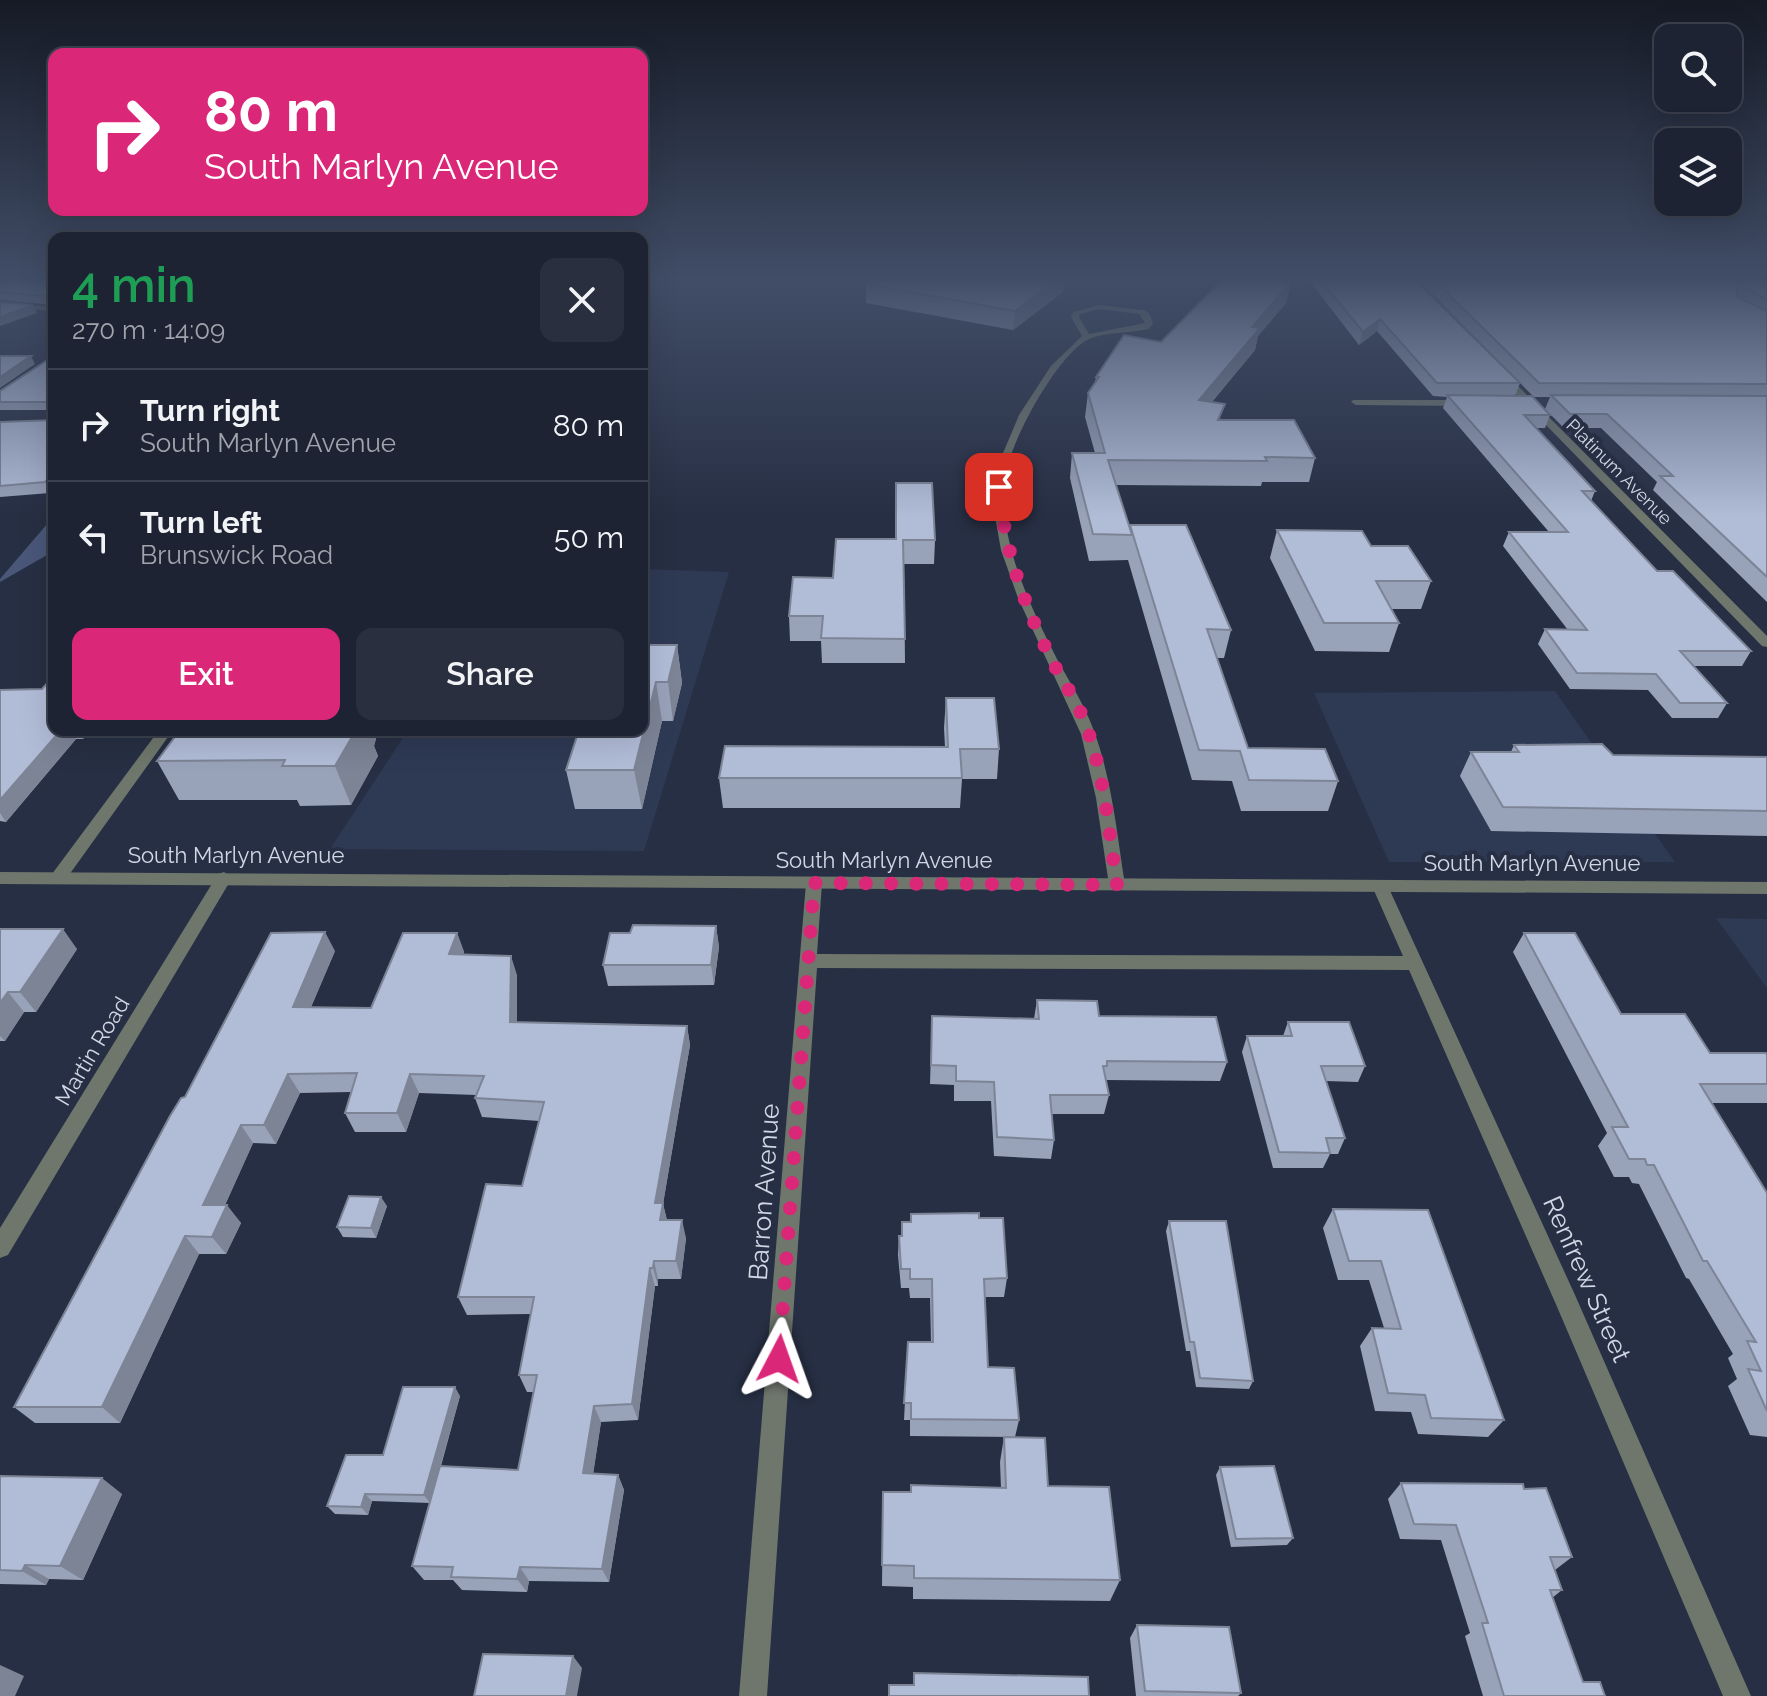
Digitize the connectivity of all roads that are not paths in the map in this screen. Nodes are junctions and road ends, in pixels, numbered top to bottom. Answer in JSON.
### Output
{"nodes":[{"id":1,"x":1063,"y":359,"type":"edge"},
{"id":2,"x":1488,"y":361,"type":"edge"},
{"id":3,"x":1356,"y":402,"type":"dead end"},
{"id":4,"x":1482,"y":403,"type":"edge"},
{"id":5,"x":1513,"y":403,"type":"edge"},
{"id":6,"x":1529,"y":403,"type":"junction"},
{"id":7,"x":1545,"y":403,"type":"dead end"},
{"id":8,"x":1767,"y":643,"type":"edge"},
{"id":9,"x":162,"y":736,"type":"edge"},
{"id":10,"x":0,"y":878,"type":"edge"},
{"id":11,"x":58,"y":878,"type":"junction"},
{"id":12,"x":224,"y":878,"type":"junction"},
{"id":13,"x":814,"y":883,"type":"junction"},
{"id":14,"x":1117,"y":885,"type":"junction"},
{"id":15,"x":1380,"y":886,"type":"junction"},
{"id":16,"x":1767,"y":888,"type":"edge"},
{"id":17,"x":810,"y":961,"type":"junction"},
{"id":18,"x":1412,"y":963,"type":"junction"},
{"id":19,"x":0,"y":1248,"type":"edge"},
{"id":20,"x":753,"y":1696,"type":"edge"},
{"id":21,"x":1737,"y":1696,"type":"edge"}],
"edges":[{"from":1,"to":14,"type":"street"},
{"from":2,"to":6,"type":"street","name":"Platinum Avenue"},
{"from":3,"to":4,"type":"street"},
{"from":5,"to":6,"type":"street"},
{"from":6,"to":7,"type":"street"},
{"from":6,"to":8,"type":"street","name":"Platinum Avenue"},
{"from":9,"to":11,"type":"street"},
{"from":10,"to":11,"type":"street","name":"South Marlyn Avenue"},
{"from":11,"to":12,"type":"street","name":"South Marlyn Avenue"},
{"from":12,"to":13,"type":"street","name":"South Marlyn Avenue"},
{"from":12,"to":19,"type":"street","name":"Martin Road"},
{"from":13,"to":14,"type":"street","name":"South Marlyn Avenue"},
{"from":13,"to":17,"type":"street","name":"Barron Avenue"},
{"from":14,"to":15,"type":"street","name":"South Marlyn Avenue"},
{"from":15,"to":16,"type":"street","name":"South Marlyn Avenue"},
{"from":15,"to":18,"type":"street","name":"Renfrew Street"},
{"from":17,"to":18,"type":"street"},
{"from":17,"to":20,"type":"street","name":"Barron Avenue"},
{"from":18,"to":21,"type":"street","name":"Renfrew Street"}]}
